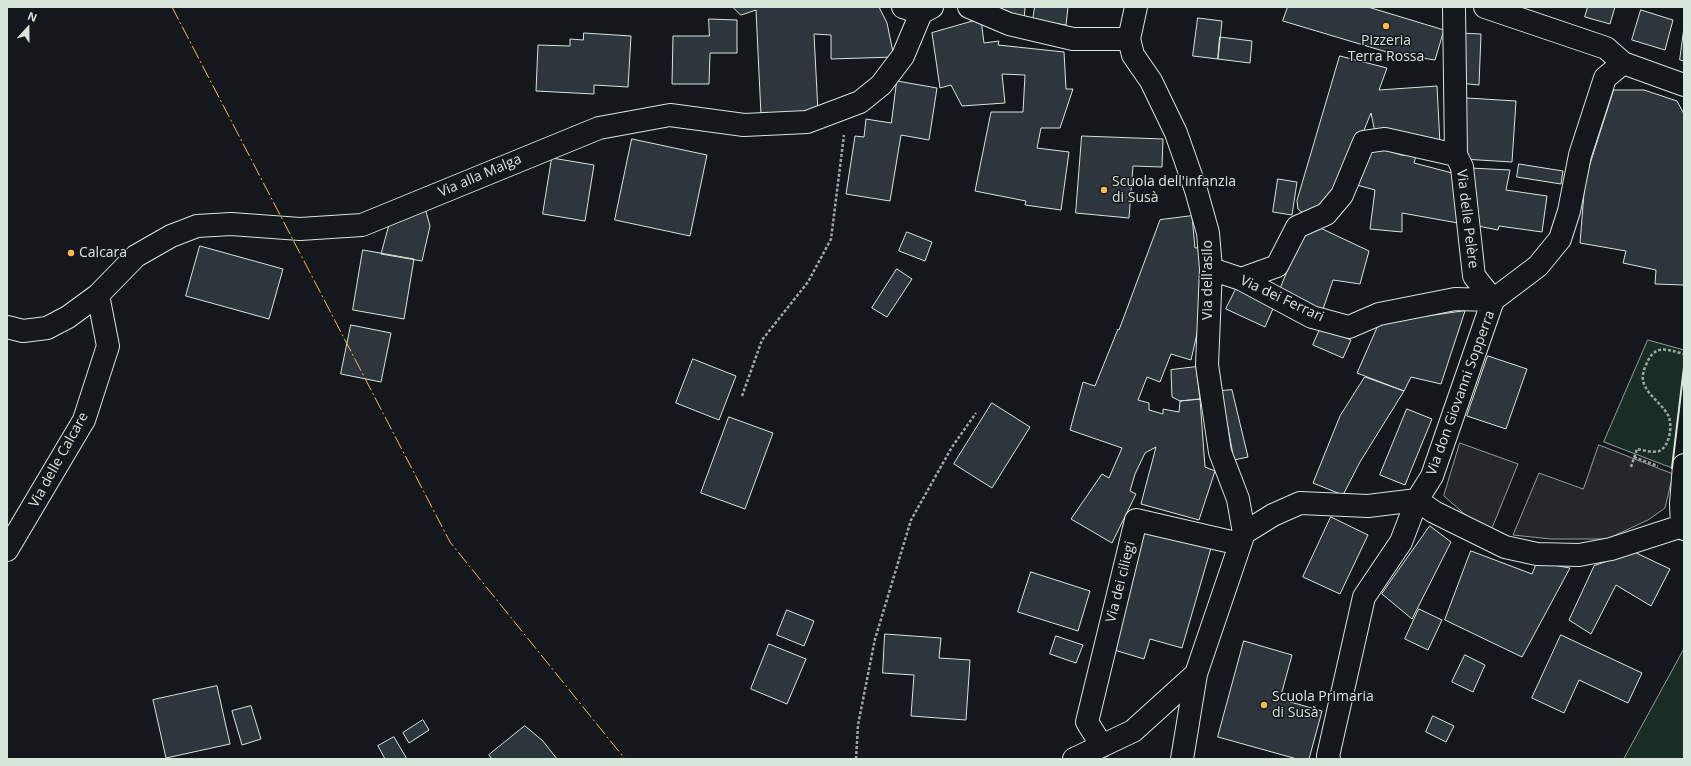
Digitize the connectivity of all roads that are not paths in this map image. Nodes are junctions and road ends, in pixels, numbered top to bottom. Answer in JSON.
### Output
{"nodes":[{"id":1,"x":969,"y":7,"type":"edge"},
{"id":2,"x":1136,"y":7,"type":"edge"},
{"id":3,"x":1454,"y":7,"type":"edge"},
{"id":4,"x":1486,"y":7,"type":"edge"},
{"id":5,"x":919,"y":9,"type":"edge"},
{"id":6,"x":1129,"y":39,"type":"junction"},
{"id":7,"x":1623,"y":63,"type":"junction"},
{"id":8,"x":1684,"y":85,"type":"edge"},
{"id":9,"x":1456,"y":155,"type":"junction"},
{"id":10,"x":1211,"y":269,"type":"junction"},
{"id":11,"x":1241,"y":279,"type":"junction"},
{"id":12,"x":98,"y":295,"type":"junction"},
{"id":13,"x":1494,"y":300,"type":"junction"},
{"id":14,"x":7,"y":327,"type":"edge"},
{"id":15,"x":1684,"y":465,"type":"edge"},
{"id":16,"x":1417,"y":500,"type":"junction"},
{"id":17,"x":1683,"y":528,"type":"edge"},
{"id":18,"x":1242,"y":539,"type":"junction"},
{"id":19,"x":7,"y":550,"type":"edge"},
{"id":20,"x":1196,"y":674,"type":"junction"},
{"id":21,"x":1102,"y":746,"type":"junction"},
{"id":22,"x":1074,"y":759,"type":"edge"},
{"id":23,"x":1182,"y":759,"type":"edge"},
{"id":24,"x":1329,"y":759,"type":"edge"}],
"edges":[{"from":1,"to":6,"type":"street"},
{"from":2,"to":6,"type":"street"},
{"from":3,"to":9,"type":"street","name":"Via delle Pelère"},
{"from":4,"to":7,"type":"street"},
{"from":5,"to":12,"type":"street","name":"Via alla Malga"},
{"from":6,"to":10,"type":"street","name":"Via dell'asilo"},
{"from":7,"to":8,"type":"street"},
{"from":7,"to":13,"type":"street","name":"Via don Giovanni Sopperra"},
{"from":9,"to":11,"type":"street","name":"Via delle Pelère"},
{"from":9,"to":13,"type":"street","name":"Via delle Pelère"},
{"from":10,"to":11,"type":"street","name":"Via dei Ferrari"},
{"from":10,"to":18,"type":"street","name":"Via dell'asilo"},
{"from":11,"to":13,"type":"street","name":"Via dei Ferrari"},
{"from":12,"to":14,"type":"street","name":"Via alla Malga"},
{"from":12,"to":19,"type":"street","name":"Via delle Calcare"},
{"from":13,"to":16,"type":"street","name":"Via don Giovanni Sopperra"},
{"from":15,"to":17,"type":"street"},
{"from":16,"to":17,"type":"street"},
{"from":16,"to":18,"type":"street"},
{"from":16,"to":24,"type":"street","name":"Via don Giovanni Sopperra"},
{"from":18,"to":20,"type":"street"},
{"from":18,"to":21,"type":"street","name":"Via dei ciliegi"},
{"from":20,"to":21,"type":"street"},
{"from":20,"to":23,"type":"street"},
{"from":21,"to":22,"type":"street"}]}
